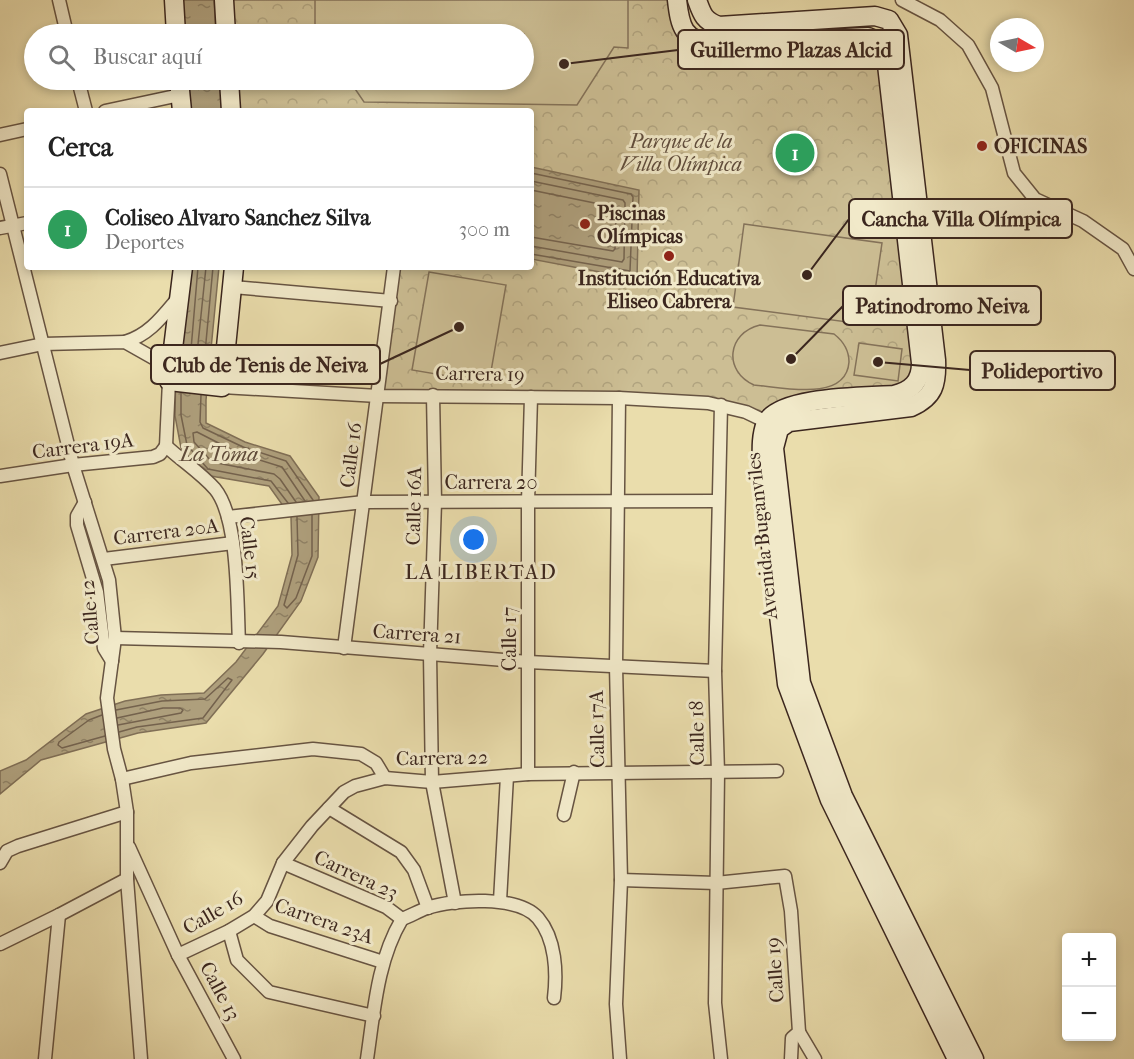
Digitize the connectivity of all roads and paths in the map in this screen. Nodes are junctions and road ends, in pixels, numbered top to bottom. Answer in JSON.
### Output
{"nodes":[{"id":1,"x":58,"y":0,"type":"edge"},
{"id":2,"x":174,"y":0,"type":"edge"},
{"id":3,"x":224,"y":0,"type":"edge"},
{"id":4,"x":677,"y":0,"type":"edge"},
{"id":5,"x":698,"y":0,"type":"edge"},
{"id":6,"x":902,"y":0,"type":"edge"},
{"id":7,"x":64,"y":24,"type":"edge"},
{"id":8,"x":175,"y":24,"type":"edge"},
{"id":9,"x":225,"y":24,"type":"edge"},
{"id":10,"x":81,"y":90,"type":"edge"},
{"id":11,"x":230,"y":90,"type":"edge"},
{"id":12,"x":180,"y":95,"type":"edge"},
{"id":13,"x":85,"y":108,"type":"edge"},
{"id":14,"x":119,"y":108,"type":"edge"},
{"id":15,"x":231,"y":108,"type":"edge"},
{"id":16,"x":24,"y":130,"type":"edge"},
{"id":17,"x":0,"y":135,"type":"edge"},
{"id":18,"x":0,"y":174,"type":"edge"},
{"id":19,"x":24,"y":223,"type":"edge"},
{"id":20,"x":14,"y":225,"type":"junction"},
{"id":21,"x":0,"y":228,"type":"edge"},
{"id":22,"x":24,"y":266,"type":"edge"},
{"id":23,"x":1134,"y":269,"type":"edge"},
{"id":24,"x":25,"y":270,"type":"edge"},
{"id":25,"x":183,"y":270,"type":"edge"},
{"id":26,"x":234,"y":270,"type":"edge"},
{"id":27,"x":394,"y":270,"type":"edge"},
{"id":28,"x":233,"y":287,"type":"junction"},
{"id":29,"x":180,"y":297,"type":"junction"},
{"id":30,"x":391,"y":301,"type":"junction"},
{"id":31,"x":125,"y":342,"type":"junction"},
{"id":32,"x":43,"y":344,"type":"junction"},
{"id":33,"x":0,"y":353,"type":"edge"},
{"id":34,"x":172,"y":377,"type":"junction"},
{"id":35,"x":217,"y":387,"type":"junction"},
{"id":36,"x":433,"y":395,"type":"junction"},
{"id":37,"x":378,"y":396,"type":"junction"},
{"id":38,"x":531,"y":397,"type":"junction"},
{"id":39,"x":618,"y":398,"type":"junction"},
{"id":40,"x":721,"y":405,"type":"junction"},
{"id":41,"x":773,"y":425,"type":"junction"},
{"id":42,"x":166,"y":446,"type":"junction"},
{"id":43,"x":73,"y":465,"type":"junction"},
{"id":44,"x":0,"y":476,"type":"edge"},
{"id":45,"x":619,"y":501,"type":"junction"},
{"id":46,"x":718,"y":501,"type":"junction"},
{"id":47,"x":85,"y":502,"type":"junction"},
{"id":48,"x":364,"y":502,"type":"junction"},
{"id":49,"x":435,"y":502,"type":"junction"},
{"id":50,"x":528,"y":502,"type":"junction"},
{"id":51,"x":228,"y":517,"type":"junction"},
{"id":52,"x":233,"y":543,"type":"junction"},
{"id":53,"x":104,"y":559,"type":"junction"},
{"id":54,"x":115,"y":638,"type":"junction"},
{"id":55,"x":243,"y":642,"type":"junction"},
{"id":56,"x":344,"y":648,"type":"junction"},
{"id":57,"x":430,"y":654,"type":"junction"},
{"id":58,"x":112,"y":661,"type":"junction"},
{"id":59,"x":528,"y":662,"type":"junction"},
{"id":60,"x":616,"y":666,"type":"junction"},
{"id":61,"x":715,"y":671,"type":"junction"},
{"id":62,"x":777,"y":771,"type":"dead end"},
{"id":63,"x":574,"y":772,"type":"junction"},
{"id":64,"x":617,"y":773,"type":"junction"},
{"id":65,"x":718,"y":773,"type":"junction"},
{"id":66,"x":528,"y":774,"type":"junction"},
{"id":67,"x":507,"y":776,"type":"junction"},
{"id":68,"x":385,"y":778,"type":"junction"},
{"id":69,"x":122,"y":779,"type":"junction"},
{"id":70,"x":432,"y":782,"type":"junction"},
{"id":71,"x":329,"y":808,"type":"junction"},
{"id":72,"x":127,"y":812,"type":"junction"},
{"id":73,"x":564,"y":815,"type":"dead end"},
{"id":74,"x":127,"y":843,"type":"junction"},
{"id":75,"x":0,"y":863,"type":"edge"},
{"id":76,"x":283,"y":863,"type":"junction"},
{"id":77,"x":127,"y":879,"type":"junction"},
{"id":78,"x":621,"y":880,"type":"junction"},
{"id":79,"x":716,"y":883,"type":"junction"},
{"id":80,"x":500,"y":901,"type":"junction"},
{"id":81,"x":455,"y":903,"type":"junction"},
{"id":82,"x":428,"y":908,"type":"junction"},
{"id":83,"x":59,"y":915,"type":"junction"},
{"id":84,"x":254,"y":916,"type":"junction"},
{"id":85,"x":402,"y":919,"type":"junction"},
{"id":86,"x":229,"y":931,"type":"junction"},
{"id":87,"x":0,"y":944,"type":"edge"},
{"id":88,"x":178,"y":955,"type":"junction"},
{"id":89,"x":383,"y":962,"type":"junction"},
{"id":90,"x":554,"y":998,"type":"dead end"},
{"id":91,"x":374,"y":1016,"type":"junction"},
{"id":92,"x":799,"y":1032,"type":"junction"},
{"id":93,"x":45,"y":1059,"type":"edge"},
{"id":94,"x":141,"y":1059,"type":"edge"},
{"id":95,"x":234,"y":1059,"type":"edge"},
{"id":96,"x":367,"y":1059,"type":"edge"},
{"id":97,"x":620,"y":1059,"type":"edge"},
{"id":98,"x":721,"y":1059,"type":"edge"},
{"id":99,"x":791,"y":1059,"type":"edge"},
{"id":100,"x":815,"y":1059,"type":"edge"},
{"id":101,"x":957,"y":1059,"type":"edge"},
{"id":102,"x":974,"y":1059,"type":"edge"}],
"edges":[{"from":1,"to":7,"type":"street"},
{"from":2,"to":8,"type":"main road"},
{"from":3,"to":9,"type":"main road"},
{"from":4,"to":41,"type":"main road"},
{"from":5,"to":41,"type":"main road","name":"Avenida Buganviles"},
{"from":6,"to":23,"type":"street"},
{"from":10,"to":13,"type":"street"},
{"from":11,"to":15,"type":"main road"},
{"from":12,"to":14,"type":"street"},
{"from":16,"to":17,"type":"street"},
{"from":18,"to":20,"type":"street","name":"Calle 12"},
{"from":19,"to":20,"type":"street"},
{"from":20,"to":21,"type":"street"},
{"from":20,"to":22,"type":"street","name":"Calle 12"},
{"from":24,"to":32,"type":"street","name":"Calle 12"},
{"from":25,"to":29,"type":"main road"},
{"from":26,"to":28,"type":"main road"},
{"from":27,"to":30,"type":"street","name":"Calle 16"},
{"from":28,"to":30,"type":"street"},
{"from":28,"to":35,"type":"main road"},
{"from":29,"to":31,"type":"street"},
{"from":29,"to":34,"type":"main road"},
{"from":30,"to":37,"type":"street","name":"Calle 16"},
{"from":31,"to":32,"type":"street"},
{"from":31,"to":34,"type":"street","name":"Carrera 19"},
{"from":32,"to":33,"type":"street"},
{"from":32,"to":43,"type":"street","name":"Calle 12"},
{"from":34,"to":35,"type":"main road","name":"Carrera 19"},
{"from":34,"to":42,"type":"street"},
{"from":35,"to":37,"type":"street","name":"Carrera 19"},
{"from":36,"to":37,"type":"street","name":"Carrera 19"},
{"from":36,"to":38,"type":"street","name":"Carrera 19"},
{"from":36,"to":49,"type":"street","name":"Calle 16A"},
{"from":37,"to":48,"type":"street","name":"Calle 16"},
{"from":38,"to":39,"type":"street","name":"Carrera 19"},
{"from":38,"to":50,"type":"street","name":"Calle 17"},
{"from":39,"to":40,"type":"street","name":"Carrera 19"},
{"from":39,"to":45,"type":"street","name":"Calle 17A"},
{"from":40,"to":41,"type":"street","name":"Carrera 19"},
{"from":40,"to":46,"type":"street","name":"Calle 18"},
{"from":41,"to":101,"type":"main road","name":"Avenida Buganviles"},
{"from":41,"to":102,"type":"main road","name":"Avenida Buganviles"},
{"from":42,"to":43,"type":"street","name":"Carrera 19A"},
{"from":42,"to":51,"type":"street","name":"Calle 15"},
{"from":43,"to":44,"type":"street","name":"Carrera 19A"},
{"from":43,"to":47,"type":"street","name":"Calle 12"},
{"from":45,"to":46,"type":"street","name":"Carrera 20"},
{"from":45,"to":50,"type":"street","name":"Carrera 20"},
{"from":45,"to":60,"type":"street","name":"Calle 17A"},
{"from":46,"to":61,"type":"street","name":"Calle 18"},
{"from":47,"to":53,"type":"street","name":"Calle 12"},
{"from":47,"to":58,"type":"street"},
{"from":48,"to":49,"type":"street","name":"Carrera 20"},
{"from":48,"to":51,"type":"street","name":"Carrera 20"},
{"from":48,"to":56,"type":"street","name":"Calle 16"},
{"from":49,"to":50,"type":"street","name":"Carrera 20"},
{"from":49,"to":57,"type":"street","name":"Calle 16A"},
{"from":50,"to":59,"type":"street","name":"Calle 17"},
{"from":51,"to":52,"type":"street","name":"Calle 15"},
{"from":52,"to":53,"type":"street","name":"Carrera 20A"},
{"from":52,"to":55,"type":"street","name":"Calle 15"},
{"from":53,"to":54,"type":"street","name":"Calle 12"},
{"from":54,"to":55,"type":"street","name":"Carrera 21"},
{"from":54,"to":58,"type":"street","name":"Calle 12"},
{"from":55,"to":56,"type":"street","name":"Carrera 21"},
{"from":56,"to":57,"type":"street","name":"Carrera 21"},
{"from":57,"to":59,"type":"street","name":"Carrera 21"},
{"from":57,"to":70,"type":"street","name":"Calle 16A"},
{"from":58,"to":69,"type":"street","name":"Calle 12"},
{"from":59,"to":60,"type":"street","name":"Carrera 21"},
{"from":59,"to":66,"type":"street","name":"Calle 17"},
{"from":60,"to":61,"type":"street","name":"Carrera 21"},
{"from":60,"to":64,"type":"street","name":"Calle 17A"},
{"from":61,"to":65,"type":"street","name":"Calle 18"},
{"from":62,"to":65,"type":"street","name":"Carrera 22"},
{"from":63,"to":64,"type":"street","name":"Carrera 22"},
{"from":63,"to":66,"type":"street","name":"Carrera 22"},
{"from":63,"to":73,"type":"street"},
{"from":64,"to":65,"type":"street","name":"Carrera 22"},
{"from":64,"to":78,"type":"street","name":"Calle 17A"},
{"from":65,"to":79,"type":"street","name":"Calle 18"},
{"from":66,"to":67,"type":"street","name":"Carrera 22"},
{"from":67,"to":70,"type":"street","name":"Carrera 22"},
{"from":67,"to":80,"type":"street"},
{"from":68,"to":69,"type":"street","name":"Carrera 22"},
{"from":68,"to":70,"type":"street","name":"Carrera 22"},
{"from":68,"to":71,"type":"street","name":"Calle 16"},
{"from":69,"to":72,"type":"street","name":"Calle 12"},
{"from":70,"to":81,"type":"street","name":"Calle 16A"},
{"from":71,"to":76,"type":"street","name":"Calle 16"},
{"from":71,"to":82,"type":"street"},
{"from":72,"to":74,"type":"street","name":"Calle 12"},
{"from":72,"to":75,"type":"street"},
{"from":74,"to":77,"type":"street","name":"Calle 12"},
{"from":74,"to":88,"type":"street","name":"Calle 13"},
{"from":76,"to":84,"type":"street","name":"Calle 16"},
{"from":76,"to":85,"type":"street","name":"Carrera 23"},
{"from":77,"to":83,"type":"street"},
{"from":77,"to":94,"type":"street","name":"Calle 12"},
{"from":78,"to":79,"type":"street"},
{"from":78,"to":97,"type":"street","name":"Calle 17A"},
{"from":79,"to":92,"type":"street","name":"Calle 19"},
{"from":79,"to":98,"type":"street","name":"Calle 18"},
{"from":80,"to":81,"type":"street","name":"Carrera 23"},
{"from":80,"to":90,"type":"street","name":"Carrera 23"},
{"from":81,"to":82,"type":"street","name":"Carrera 23"},
{"from":82,"to":85,"type":"street","name":"Carrera 23"},
{"from":83,"to":87,"type":"street"},
{"from":83,"to":93,"type":"street"},
{"from":84,"to":86,"type":"street","name":"Calle 16"},
{"from":84,"to":89,"type":"street","name":"Carrera 23A"},
{"from":85,"to":89,"type":"street"},
{"from":86,"to":88,"type":"street","name":"Calle 16"},
{"from":86,"to":91,"type":"street"},
{"from":88,"to":95,"type":"street","name":"Calle 13"},
{"from":89,"to":91,"type":"street"},
{"from":91,"to":96,"type":"street"},
{"from":92,"to":99,"type":"street","name":"Calle 19"},
{"from":92,"to":100,"type":"street"}]}
